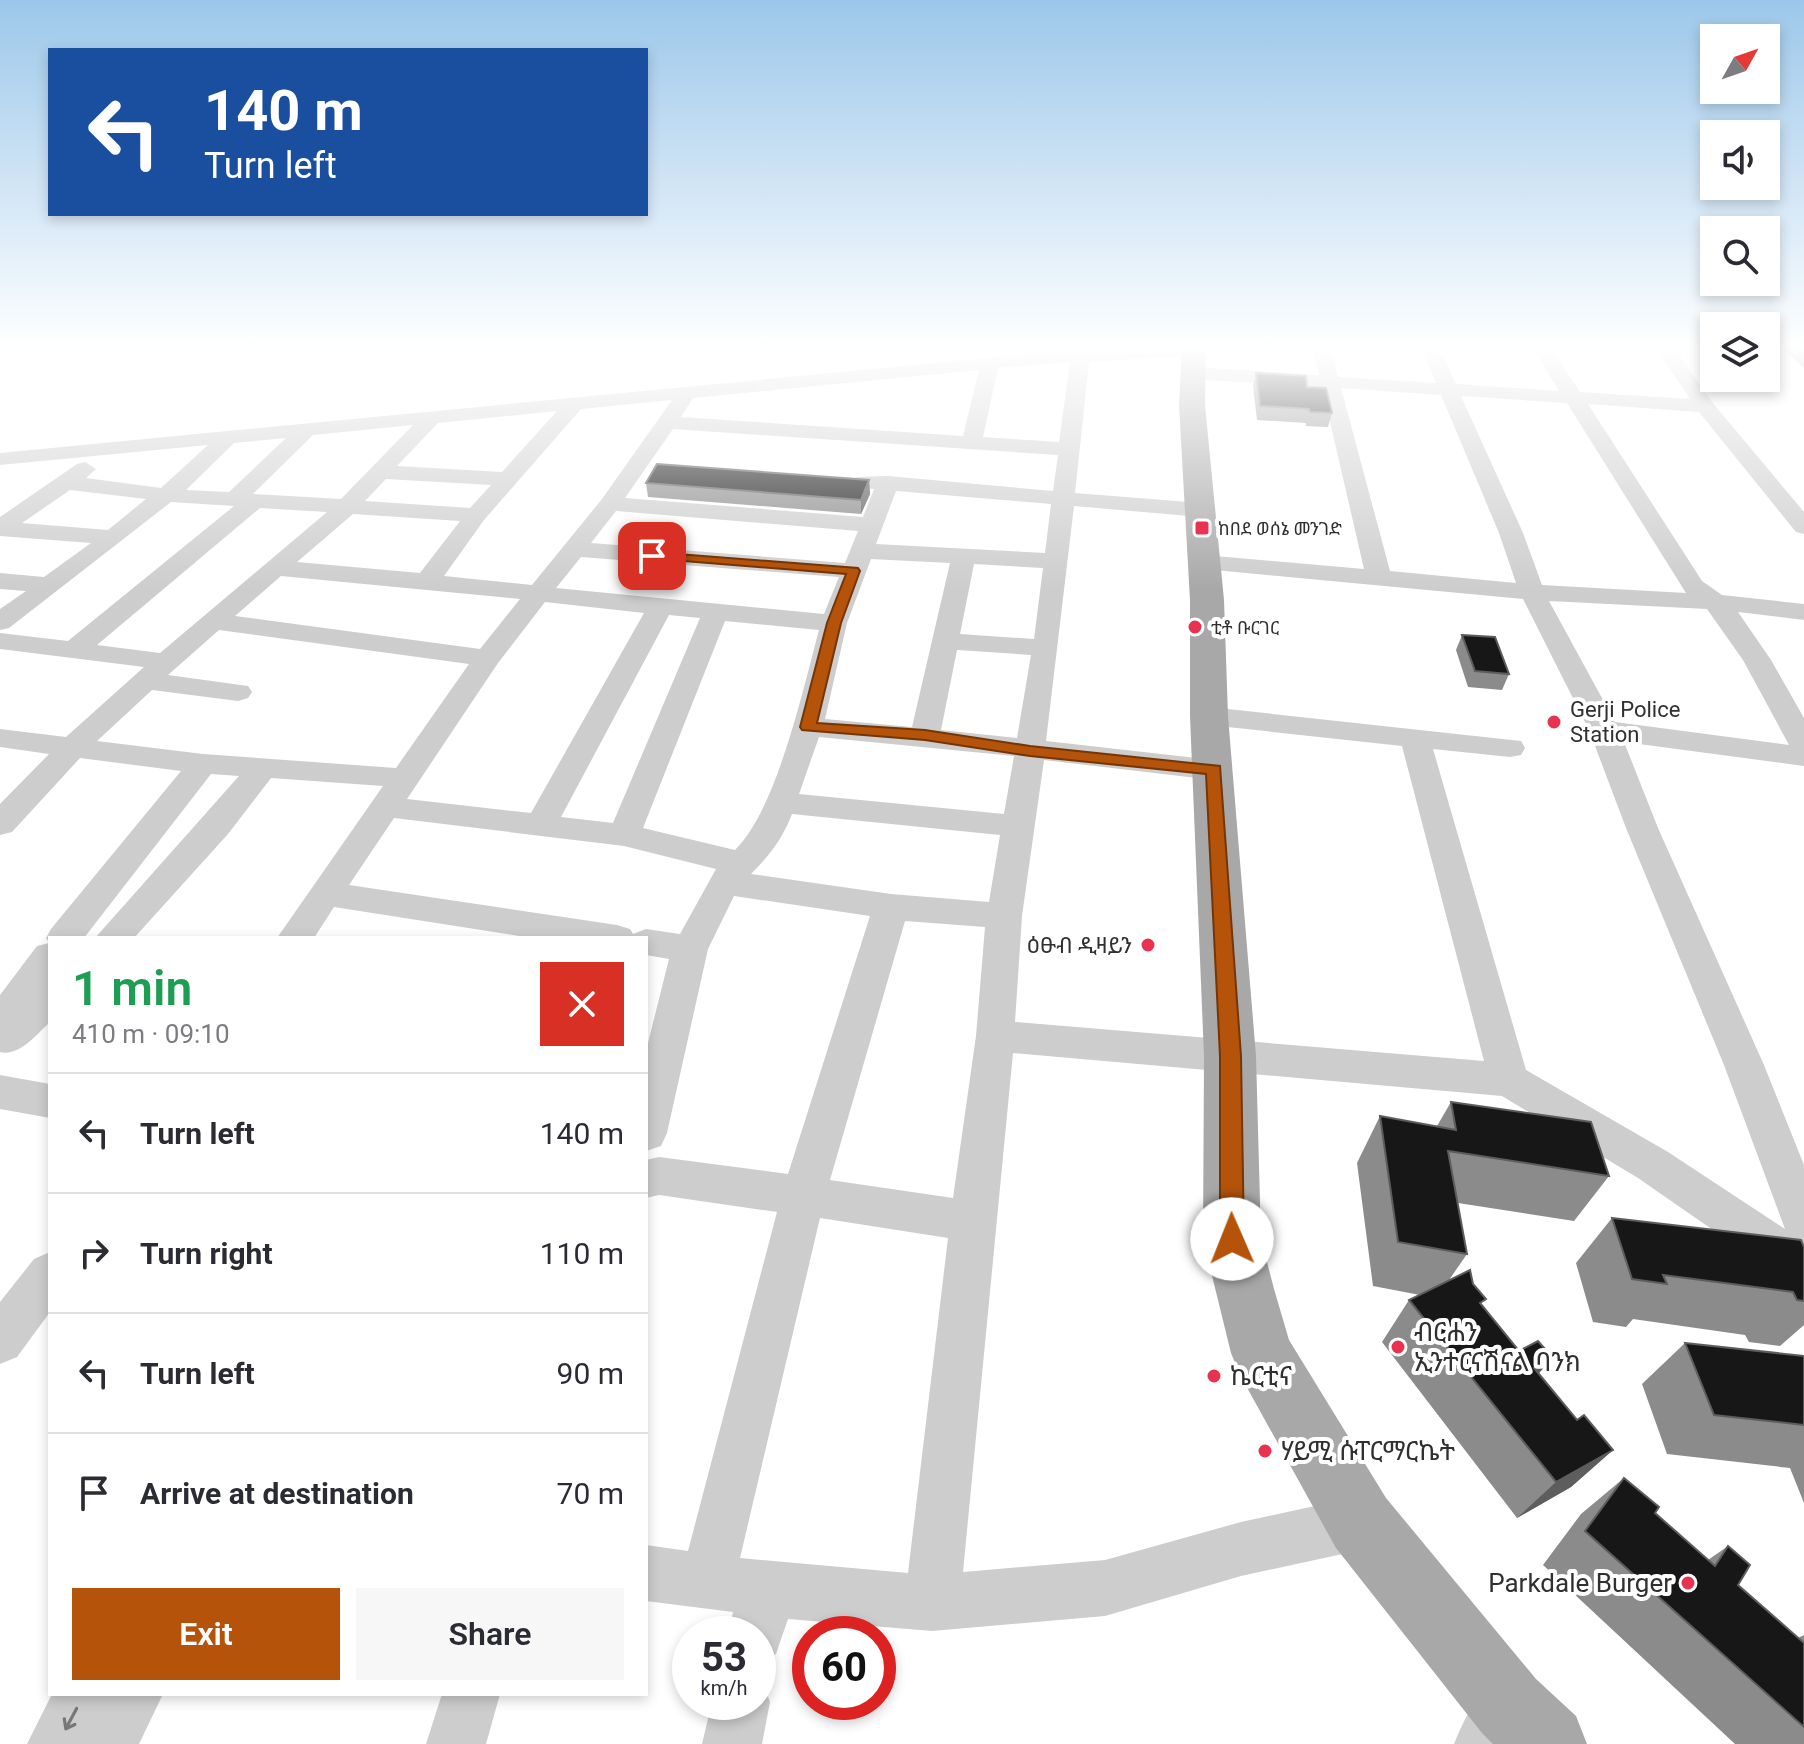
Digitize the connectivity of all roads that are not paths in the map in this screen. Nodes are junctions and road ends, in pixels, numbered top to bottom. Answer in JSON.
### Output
{"nodes":[{"id":1,"x":328,"y":426,"type":"edge"},
{"id":2,"x":423,"y":426,"type":"edge"},
{"id":3,"x":555,"y":426,"type":"edge"},
{"id":4,"x":663,"y":426,"type":"edge"},
{"id":5,"x":741,"y":426,"type":"edge"},
{"id":6,"x":975,"y":426,"type":"edge"},
{"id":7,"x":1072,"y":426,"type":"edge"},
{"id":8,"x":1194,"y":426,"type":"edge"},
{"id":9,"x":1341,"y":426,"type":"edge"},
{"id":10,"x":1464,"y":426,"type":"edge"},
{"id":11,"x":1590,"y":426,"type":"edge"},
{"id":12,"x":1722,"y":426,"type":"edge"},
{"id":13,"x":308,"y":428,"type":"junction"},
{"id":14,"x":229,"y":436,"type":"junction"},
{"id":15,"x":972,"y":440,"type":"junction"},
{"id":16,"x":110,"y":448,"type":"junction"},
{"id":17,"x":0,"y":449,"type":"edge"},
{"id":18,"x":1070,"y":449,"type":"junction"},
{"id":19,"x":39,"y":455,"type":"junction"},
{"id":20,"x":0,"y":459,"type":"edge"},
{"id":21,"x":637,"y":465,"type":"junction"},
{"id":22,"x":669,"y":467,"type":"edge"},
{"id":23,"x":381,"y":472,"type":"junction"},
{"id":24,"x":509,"y":479,"type":"junction"},
{"id":25,"x":841,"y":480,"type":"edge"},
{"id":26,"x":68,"y":483,"type":"junction"},
{"id":27,"x":888,"y":483,"type":"junction"},
{"id":28,"x":165,"y":495,"type":"junction"},
{"id":29,"x":1063,"y":497,"type":"junction"},
{"id":30,"x":244,"y":500,"type":"junction"},
{"id":31,"x":610,"y":504,"type":"junction"},
{"id":32,"x":346,"y":508,"type":"junction"},
{"id":33,"x":1201,"y":510,"type":"junction"},
{"id":34,"x":476,"y":515,"type":"junction"},
{"id":35,"x":1804,"y":527,"type":"edge"},
{"id":36,"x":0,"y":528,"type":"edge"},
{"id":37,"x":110,"y":537,"type":"junction"},
{"id":38,"x":575,"y":549,"type":"junction"},
{"id":39,"x":862,"y":549,"type":"junction"},
{"id":40,"x":963,"y":558,"type":"junction"},
{"id":41,"x":1056,"y":561,"type":"junction"},
{"id":42,"x":1204,"y":562,"type":"junction"},
{"id":43,"x":274,"y":568,"type":"junction"},
{"id":44,"x":1379,"y":579,"type":"junction"},
{"id":45,"x":428,"y":580,"type":"junction"},
{"id":46,"x":0,"y":581,"type":"edge"},
{"id":47,"x":49,"y":585,"type":"junction"},
{"id":48,"x":538,"y":592,"type":"junction"},
{"id":49,"x":1532,"y":592,"type":"junction"},
{"id":50,"x":1715,"y":602,"type":"junction"},
{"id":51,"x":659,"y":609,"type":"junction"},
{"id":52,"x":1804,"y":612,"type":"edge"},
{"id":53,"x":715,"y":613,"type":"junction"},
{"id":54,"x":212,"y":621,"type":"junction"},
{"id":55,"x":0,"y":622,"type":"edge"},
{"id":56,"x":834,"y":623,"type":"junction"},
{"id":57,"x":0,"y":641,"type":"edge"},
{"id":58,"x":945,"y":641,"type":"junction"},
{"id":59,"x":1046,"y":648,"type":"junction"},
{"id":60,"x":76,"y":649,"type":"junction"},
{"id":61,"x":487,"y":658,"type":"junction"},
{"id":62,"x":156,"y":672,"type":"junction"},
{"id":63,"x":238,"y":692,"type":"dead end"},
{"id":64,"x":1209,"y":716,"type":"junction"},
{"id":65,"x":808,"y":727,"type":"junction"},
{"id":66,"x":1604,"y":730,"type":"junction"},
{"id":67,"x":925,"y":735,"type":"junction"},
{"id":68,"x":1415,"y":739,"type":"junction"},
{"id":69,"x":2,"y":740,"type":"edge"},
{"id":70,"x":1510,"y":748,"type":"dead end"},
{"id":71,"x":71,"y":749,"type":"junction"},
{"id":72,"x":1030,"y":751,"type":"junction"},
{"id":73,"x":1803,"y":755,"type":"edge"},
{"id":74,"x":203,"y":764,"type":"junction"},
{"id":75,"x":262,"y":769,"type":"junction"},
{"id":76,"x":1214,"y":770,"type":"junction"},
{"id":77,"x":404,"y":778,"type":"junction"},
{"id":78,"x":780,"y":802,"type":"junction"},
{"id":79,"x":387,"y":807,"type":"junction"},
{"id":80,"x":0,"y":824,"type":"edge"},
{"id":81,"x":541,"y":824,"type":"junction"},
{"id":82,"x":1017,"y":826,"type":"junction"},
{"id":83,"x":624,"y":835,"type":"junction"},
{"id":84,"x":732,"y":872,"type":"junction"},
{"id":85,"x":327,"y":894,"type":"junction"},
{"id":86,"x":891,"y":907,"type":"junction"},
{"id":87,"x":1004,"y":916,"type":"junction"},
{"id":88,"x":66,"y":936,"type":"edge"},
{"id":89,"x":115,"y":936,"type":"edge"},
{"id":90,"x":296,"y":936,"type":"edge"},
{"id":91,"x":604,"y":936,"type":"edge"},
{"id":92,"x":648,"y":942,"type":"edge"},
{"id":93,"x":690,"y":949,"type":"junction"},
{"id":94,"x":48,"y":959,"type":"edge"},
{"id":95,"x":48,"y":1002,"type":"edge"},
{"id":96,"x":0,"y":1023,"type":"edge"},
{"id":97,"x":995,"y":1036,"type":"junction"},
{"id":98,"x":0,"y":1044,"type":"edge"},
{"id":99,"x":1230,"y":1056,"type":"junction"},
{"id":100,"x":656,"y":1060,"type":"edge"},
{"id":101,"x":1509,"y":1080,"type":"junction"},
{"id":102,"x":0,"y":1092,"type":"edge"},
{"id":103,"x":48,"y":1101,"type":"edge"},
{"id":104,"x":648,"y":1118,"type":"edge"},
{"id":105,"x":648,"y":1179,"type":"edge"},
{"id":106,"x":804,"y":1194,"type":"junction"},
{"id":107,"x":972,"y":1221,"type":"junction"},
{"id":108,"x":1804,"y":1221,"type":"edge"},
{"id":109,"x":1804,"y":1267,"type":"edge"},
{"id":110,"x":48,"y":1277,"type":"edge"},
{"id":111,"x":0,"y":1340,"type":"edge"},
{"id":112,"x":1361,"y":1523,"type":"junction"},
{"id":113,"x":648,"y":1573,"type":"edge"},
{"id":114,"x":707,"y":1582,"type":"junction"},
{"id":115,"x":932,"y":1603,"type":"junction"},
{"id":116,"x":761,"y":1612,"type":"edge"},
{"id":117,"x":83,"y":1696,"type":"edge"},
{"id":118,"x":133,"y":1696,"type":"edge"},
{"id":119,"x":470,"y":1696,"type":"edge"},
{"id":120,"x":737,"y":1720,"type":"edge"},
{"id":121,"x":1513,"y":1731,"type":"edge"},
{"id":122,"x":57,"y":1744,"type":"edge"},
{"id":123,"x":107,"y":1744,"type":"edge"},
{"id":124,"x":456,"y":1744,"type":"edge"},
{"id":125,"x":732,"y":1744,"type":"edge"}],
"edges":[{"from":1,"to":13,"type":"street"},
{"from":2,"to":23,"type":"street"},
{"from":3,"to":24,"type":"street"},
{"from":4,"to":21,"type":"street"},
{"from":5,"to":15,"type":"street"},
{"from":6,"to":15,"type":"street"},
{"from":7,"to":18,"type":"street"},
{"from":8,"to":33,"type":"main road"},
{"from":9,"to":44,"type":"street"},
{"from":10,"to":49,"type":"street"},
{"from":11,"to":50,"type":"street"},
{"from":12,"to":35,"type":"street"},
{"from":13,"to":14,"type":"street"},
{"from":13,"to":30,"type":"street"},
{"from":14,"to":16,"type":"street"},
{"from":14,"to":28,"type":"street"},
{"from":15,"to":18,"type":"street"},
{"from":16,"to":19,"type":"street"},
{"from":16,"to":26,"type":"street"},
{"from":17,"to":19,"type":"street"},
{"from":18,"to":29,"type":"street"},
{"from":19,"to":20,"type":"street"},
{"from":21,"to":22,"type":"street"},
{"from":21,"to":31,"type":"street"},
{"from":23,"to":24,"type":"street"},
{"from":23,"to":32,"type":"street"},
{"from":24,"to":34,"type":"street"},
{"from":25,"to":27,"type":"street"},
{"from":26,"to":28,"type":"street"},
{"from":26,"to":36,"type":"street"},
{"from":27,"to":29,"type":"street"},
{"from":27,"to":39,"type":"street"},
{"from":28,"to":30,"type":"street"},
{"from":28,"to":37,"type":"street"},
{"from":29,"to":33,"type":"street"},
{"from":29,"to":41,"type":"street"},
{"from":30,"to":32,"type":"street"},
{"from":30,"to":60,"type":"street"},
{"from":31,"to":38,"type":"street"},
{"from":31,"to":39,"type":"street"},
{"from":32,"to":34,"type":"street"},
{"from":32,"to":43,"type":"street"},
{"from":33,"to":42,"type":"main road"},
{"from":34,"to":45,"type":"street"},
{"from":36,"to":37,"type":"street"},
{"from":37,"to":47,"type":"street"},
{"from":38,"to":39,"type":"street"},
{"from":38,"to":48,"type":"street"},
{"from":39,"to":40,"type":"street"},
{"from":39,"to":56,"type":"street"},
{"from":40,"to":41,"type":"street"},
{"from":40,"to":58,"type":"street"},
{"from":41,"to":59,"type":"street"},
{"from":42,"to":44,"type":"street"},
{"from":42,"to":64,"type":"main road"},
{"from":43,"to":45,"type":"street"},
{"from":43,"to":54,"type":"street"},
{"from":44,"to":49,"type":"street"},
{"from":45,"to":48,"type":"street"},
{"from":46,"to":47,"type":"street"},
{"from":47,"to":55,"type":"street"},
{"from":48,"to":51,"type":"street"},
{"from":48,"to":61,"type":"street"},
{"from":49,"to":50,"type":"street"},
{"from":49,"to":66,"type":"street"},
{"from":50,"to":52,"type":"street"},
{"from":50,"to":73,"type":"street"},
{"from":51,"to":53,"type":"street"},
{"from":51,"to":81,"type":"street"},
{"from":53,"to":56,"type":"street"},
{"from":53,"to":83,"type":"street"},
{"from":54,"to":61,"type":"street"},
{"from":54,"to":62,"type":"street"},
{"from":56,"to":65,"type":"street"},
{"from":57,"to":60,"type":"street"},
{"from":58,"to":59,"type":"street"},
{"from":58,"to":67,"type":"street"},
{"from":59,"to":72,"type":"street"},
{"from":60,"to":62,"type":"street"},
{"from":61,"to":77,"type":"street"},
{"from":62,"to":63,"type":"street"},
{"from":62,"to":71,"type":"street"},
{"from":64,"to":68,"type":"street"},
{"from":64,"to":76,"type":"main road"},
{"from":65,"to":67,"type":"street"},
{"from":65,"to":78,"type":"street"},
{"from":66,"to":73,"type":"street"},
{"from":66,"to":108,"type":"street"},
{"from":67,"to":72,"type":"street"},
{"from":68,"to":70,"type":"street"},
{"from":68,"to":101,"type":"street"},
{"from":69,"to":71,"type":"street"},
{"from":71,"to":74,"type":"street"},
{"from":71,"to":80,"type":"street"},
{"from":72,"to":76,"type":"street"},
{"from":72,"to":82,"type":"street"},
{"from":74,"to":75,"type":"street"},
{"from":74,"to":88,"type":"street"},
{"from":75,"to":77,"type":"street"},
{"from":75,"to":89,"type":"street"},
{"from":76,"to":99,"type":"main road"},
{"from":77,"to":79,"type":"street"},
{"from":78,"to":82,"type":"street"},
{"from":78,"to":84,"type":"street"},
{"from":79,"to":81,"type":"street"},
{"from":79,"to":85,"type":"street"},
{"from":81,"to":83,"type":"street"},
{"from":82,"to":87,"type":"street"},
{"from":83,"to":84,"type":"street"},
{"from":84,"to":86,"type":"street"},
{"from":84,"to":93,"type":"street"},
{"from":85,"to":90,"type":"street"},
{"from":85,"to":91,"type":"street"},
{"from":86,"to":87,"type":"street"},
{"from":86,"to":106,"type":"street"},
{"from":87,"to":97,"type":"street"},
{"from":92,"to":93,"type":"street"},
{"from":93,"to":100,"type":"street"},
{"from":94,"to":96,"type":"street"},
{"from":95,"to":98,"type":"street"},
{"from":97,"to":99,"type":"street"},
{"from":97,"to":107,"type":"street"},
{"from":99,"to":101,"type":"street"},
{"from":99,"to":112,"type":"main road"},
{"from":100,"to":104,"type":"street"},
{"from":101,"to":109,"type":"street"},
{"from":102,"to":103,"type":"street"},
{"from":105,"to":106,"type":"street"},
{"from":106,"to":107,"type":"street"},
{"from":106,"to":114,"type":"street"},
{"from":107,"to":115,"type":"street"},
{"from":110,"to":111,"type":"street"},
{"from":112,"to":115,"type":"street"},
{"from":112,"to":121,"type":"main road"},
{"from":113,"to":114,"type":"street"},
{"from":114,"to":116,"type":"street"},
{"from":115,"to":116,"type":"street"},
{"from":117,"to":122,"type":"street","one_way":true},
{"from":118,"to":123,"type":"street"},
{"from":119,"to":124,"type":"street"},
{"from":120,"to":125,"type":"street"}]}
